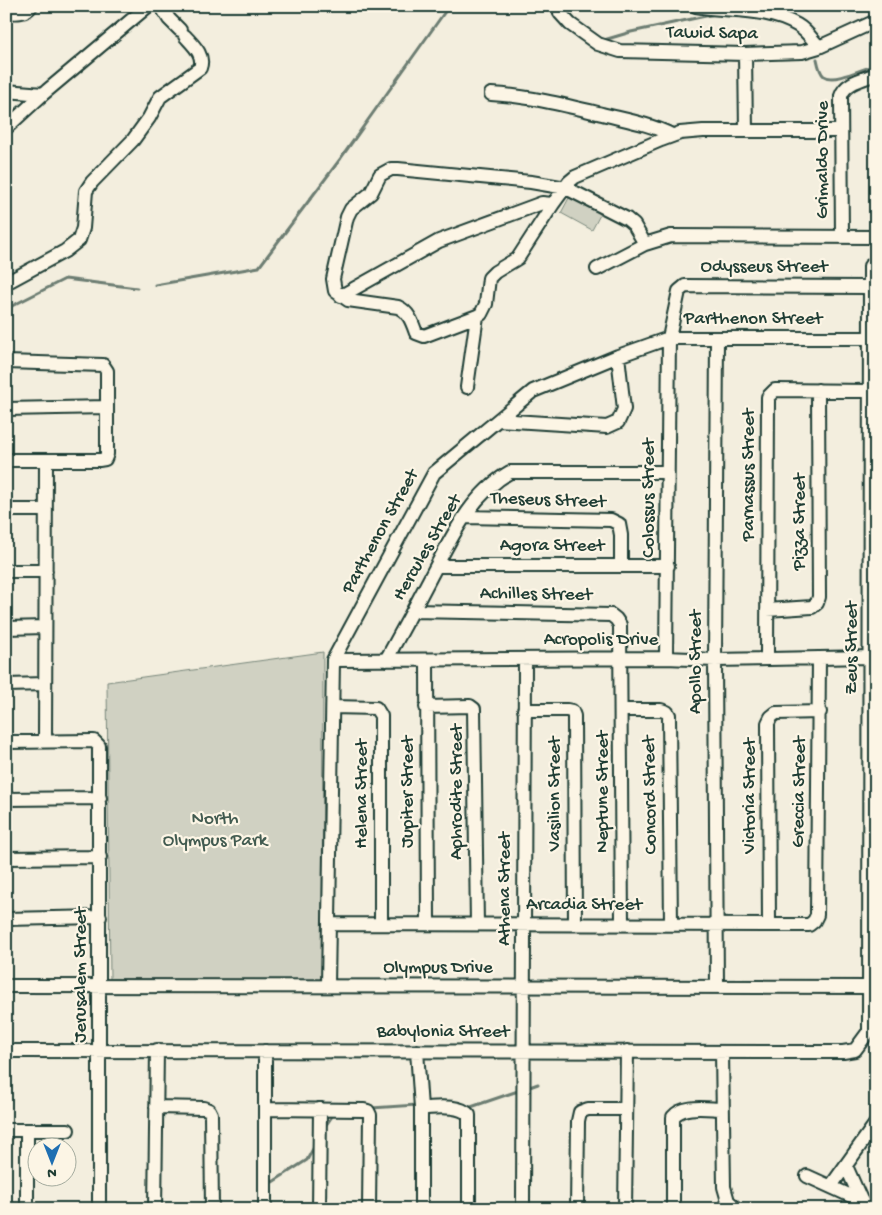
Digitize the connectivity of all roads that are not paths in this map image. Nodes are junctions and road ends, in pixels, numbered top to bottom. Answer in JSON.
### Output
{"nodes":[{"id":1,"x":31,"y":6,"type":"edge"},
{"id":2,"x":148,"y":6,"type":"edge"},
{"id":3,"x":161,"y":6,"type":"edge"},
{"id":4,"x":561,"y":6,"type":"edge"},
{"id":5,"x":696,"y":6,"type":"edge"},
{"id":6,"x":6,"y":12,"type":"edge"},
{"id":7,"x":876,"y":21,"type":"edge"},
{"id":8,"x":819,"y":47,"type":"junction"},
{"id":9,"x":745,"y":54,"type":"junction"},
{"id":10,"x":876,"y":74,"type":"edge"},
{"id":11,"x":6,"y":91,"type":"edge"},
{"id":12,"x":43,"y":94,"type":"junction"},
{"id":13,"x":491,"y":94,"type":"dead end"},
{"id":14,"x":6,"y":128,"type":"edge"},
{"id":15,"x":746,"y":131,"type":"junction"},
{"id":16,"x":841,"y":131,"type":"junction"},
{"id":17,"x":672,"y":135,"type":"junction"},
{"id":18,"x":566,"y":188,"type":"junction"},
{"id":19,"x":553,"y":204,"type":"junction"},
{"id":20,"x":842,"y":237,"type":"junction"},
{"id":21,"x":876,"y":237,"type":"edge"},
{"id":22,"x":645,"y":244,"type":"junction"},
{"id":23,"x":870,"y":266,"type":"dead end"},
{"id":24,"x":597,"y":269,"type":"dead end"},
{"id":25,"x":6,"y":283,"type":"edge"},
{"id":26,"x":870,"y":287,"type":"junction"},
{"id":27,"x":341,"y":296,"type":"junction"},
{"id":28,"x":477,"y":316,"type":"junction"},
{"id":29,"x":669,"y":338,"type":"junction"},
{"id":30,"x":717,"y":338,"type":"junction"},
{"id":31,"x":870,"y":338,"type":"junction"},
{"id":32,"x":618,"y":356,"type":"junction"},
{"id":33,"x":6,"y":362,"type":"edge"},
{"id":34,"x":467,"y":387,"type":"dead end"},
{"id":35,"x":818,"y":390,"type":"junction"},
{"id":36,"x":870,"y":390,"type":"junction"},
{"id":37,"x":107,"y":407,"type":"junction"},
{"id":38,"x":6,"y":409,"type":"edge"},
{"id":39,"x":498,"y":420,"type":"junction"},
{"id":40,"x":6,"y":460,"type":"edge"},
{"id":41,"x":46,"y":460,"type":"junction"},
{"id":42,"x":667,"y":472,"type":"junction"},
{"id":43,"x":6,"y":510,"type":"edge"},
{"id":44,"x":46,"y":510,"type":"junction"},
{"id":45,"x":464,"y":517,"type":"junction"},
{"id":46,"x":621,"y":564,"type":"junction"},
{"id":47,"x":437,"y":566,"type":"junction"},
{"id":48,"x":668,"y":566,"type":"junction"},
{"id":49,"x":6,"y":571,"type":"edge"},
{"id":50,"x":46,"y":571,"type":"junction"},
{"id":51,"x":767,"y":610,"type":"junction"},
{"id":52,"x":413,"y":611,"type":"junction"},
{"id":53,"x":46,"y":627,"type":"junction"},
{"id":54,"x":6,"y":628,"type":"edge"},
{"id":55,"x":870,"y":657,"type":"junction"},
{"id":56,"x":666,"y":658,"type":"junction"},
{"id":57,"x":819,"y":658,"type":"junction"},
{"id":58,"x":525,"y":659,"type":"junction"},
{"id":59,"x":620,"y":659,"type":"junction"},
{"id":60,"x":767,"y":659,"type":"junction"},
{"id":61,"x":332,"y":660,"type":"junction"},
{"id":62,"x":386,"y":660,"type":"junction"},
{"id":63,"x":426,"y":660,"type":"junction"},
{"id":64,"x":715,"y":660,"type":"junction"},
{"id":65,"x":45,"y":684,"type":"junction"},
{"id":66,"x":6,"y":685,"type":"edge"},
{"id":67,"x":333,"y":707,"type":"junction"},
{"id":68,"x":426,"y":707,"type":"junction"},
{"id":69,"x":524,"y":710,"type":"junction"},
{"id":70,"x":621,"y":710,"type":"junction"},
{"id":71,"x":820,"y":712,"type":"junction"},
{"id":72,"x":6,"y":742,"type":"edge"},
{"id":73,"x":45,"y":742,"type":"junction"},
{"id":74,"x":100,"y":798,"type":"junction"},
{"id":75,"x":6,"y":799,"type":"edge"},
{"id":76,"x":100,"y":857,"type":"junction"},
{"id":77,"x":6,"y":858,"type":"edge"},
{"id":78,"x":6,"y":918,"type":"edge"},
{"id":79,"x":100,"y":918,"type":"junction"},
{"id":80,"x":329,"y":924,"type":"junction"},
{"id":81,"x":381,"y":924,"type":"junction"},
{"id":82,"x":428,"y":924,"type":"junction"},
{"id":83,"x":477,"y":924,"type":"junction"},
{"id":84,"x":524,"y":924,"type":"junction"},
{"id":85,"x":575,"y":924,"type":"junction"},
{"id":86,"x":622,"y":924,"type":"junction"},
{"id":87,"x":671,"y":924,"type":"junction"},
{"id":88,"x":716,"y":924,"type":"junction"},
{"id":89,"x":769,"y":924,"type":"junction"},
{"id":90,"x":809,"y":925,"type":"joint"},
{"id":91,"x":6,"y":986,"type":"edge"},
{"id":92,"x":100,"y":986,"type":"junction"},
{"id":93,"x":328,"y":986,"type":"junction"},
{"id":94,"x":523,"y":987,"type":"junction"},
{"id":95,"x":717,"y":987,"type":"junction"},
{"id":96,"x":870,"y":987,"type":"junction"},
{"id":97,"x":872,"y":1033,"type":"edge"},
{"id":98,"x":157,"y":1050,"type":"junction"},
{"id":99,"x":6,"y":1051,"type":"edge"},
{"id":100,"x":99,"y":1051,"type":"junction"},
{"id":101,"x":265,"y":1051,"type":"junction"},
{"id":102,"x":417,"y":1051,"type":"junction"},
{"id":103,"x":523,"y":1051,"type":"junction"},
{"id":104,"x":626,"y":1051,"type":"junction"},
{"id":105,"x":722,"y":1052,"type":"junction"},
{"id":106,"x":156,"y":1107,"type":"junction"},
{"id":107,"x":421,"y":1108,"type":"junction"},
{"id":108,"x":266,"y":1109,"type":"junction"},
{"id":109,"x":320,"y":1109,"type":"junction"},
{"id":110,"x":626,"y":1109,"type":"junction"},
{"id":111,"x":722,"y":1109,"type":"junction"},
{"id":112,"x":876,"y":1123,"type":"edge"},
{"id":113,"x":6,"y":1130,"type":"edge"},
{"id":114,"x":27,"y":1130,"type":"junction"},
{"id":115,"x":68,"y":1130,"type":"dead end"},
{"id":116,"x":846,"y":1166,"type":"junction"},
{"id":117,"x":807,"y":1176,"type":"dead end"},
{"id":118,"x":831,"y":1186,"type":"junction"},
{"id":119,"x":864,"y":1205,"type":"edge"},
{"id":120,"x":27,"y":1209,"type":"edge"},
{"id":121,"x":99,"y":1209,"type":"edge"},
{"id":122,"x":155,"y":1209,"type":"edge"},
{"id":123,"x":212,"y":1209,"type":"edge"},
{"id":124,"x":265,"y":1209,"type":"edge"},
{"id":125,"x":319,"y":1209,"type":"edge"},
{"id":126,"x":370,"y":1209,"type":"edge"},
{"id":127,"x":420,"y":1209,"type":"edge"},
{"id":128,"x":469,"y":1209,"type":"edge"},
{"id":129,"x":523,"y":1209,"type":"edge"},
{"id":130,"x":577,"y":1209,"type":"edge"},
{"id":131,"x":625,"y":1209,"type":"edge"},
{"id":132,"x":672,"y":1209,"type":"edge"},
{"id":133,"x":737,"y":1209,"type":"edge"}],
"edges":[{"from":1,"to":6,"type":"street"},
{"from":2,"to":12,"type":"street"},
{"from":3,"to":25,"type":"street"},
{"from":4,"to":9,"type":"street","name":"Tawid Sapa"},
{"from":5,"to":8,"type":"street"},
{"from":7,"to":8,"type":"street","name":"Tawid Sapa"},
{"from":8,"to":9,"type":"street","name":"Tawid Sapa"},
{"from":9,"to":15,"type":"street"},
{"from":10,"to":16,"type":"street","name":"Grimaldo Drive"},
{"from":11,"to":12,"type":"street"},
{"from":12,"to":14,"type":"street"},
{"from":13,"to":17,"type":"street"},
{"from":15,"to":16,"type":"street"},
{"from":15,"to":17,"type":"street"},
{"from":16,"to":20,"type":"street","name":"Grimaldo Drive"},
{"from":17,"to":18,"type":"street"},
{"from":18,"to":19,"type":"street"},
{"from":18,"to":22,"type":"street"},
{"from":18,"to":27,"type":"street"},
{"from":19,"to":27,"type":"street"},
{"from":19,"to":28,"type":"street"},
{"from":20,"to":21,"type":"street"},
{"from":20,"to":22,"type":"street"},
{"from":22,"to":24,"type":"street"},
{"from":23,"to":26,"type":"street","name":"Zeus Street"},
{"from":26,"to":29,"type":"street","name":"Odysseus Street"},
{"from":26,"to":31,"type":"street","name":"Zeus Street"},
{"from":27,"to":28,"type":"street"},
{"from":28,"to":34,"type":"street"},
{"from":29,"to":30,"type":"street","name":"Parthenon Street"},
{"from":29,"to":32,"type":"street","name":"Parthenon Street"},
{"from":29,"to":42,"type":"street","name":"Colossus Street"},
{"from":30,"to":31,"type":"street","name":"Parthenon Street"},
{"from":30,"to":64,"type":"street","name":"Apollo Street"},
{"from":31,"to":36,"type":"street","name":"Zeus Street"},
{"from":32,"to":39,"type":"street","name":"Parthenon Street"},
{"from":32,"to":39,"type":"street"},
{"from":33,"to":37,"type":"street"},
{"from":35,"to":36,"type":"street","name":"Parnassus Street"},
{"from":35,"to":51,"type":"street","name":"Pizza Street"},
{"from":35,"to":51,"type":"street","name":"Parnassus Street"},
{"from":36,"to":55,"type":"street","name":"Zeus Street"},
{"from":37,"to":38,"type":"street"},
{"from":37,"to":41,"type":"street"},
{"from":39,"to":61,"type":"street","name":"Parthenon Street"},
{"from":40,"to":41,"type":"street"},
{"from":41,"to":44,"type":"street"},
{"from":42,"to":45,"type":"street","name":"Hercules Street"},
{"from":42,"to":48,"type":"street","name":"Colossus Street"},
{"from":43,"to":44,"type":"street"},
{"from":44,"to":50,"type":"street"},
{"from":45,"to":46,"type":"street","name":"Theseus Street"},
{"from":45,"to":47,"type":"street","name":"Hercules Street"},
{"from":46,"to":47,"type":"street","name":"Agora Street"},
{"from":46,"to":48,"type":"street","name":"Agora Street"},
{"from":47,"to":52,"type":"street","name":"Hercules Street"},
{"from":48,"to":56,"type":"street","name":"Colossus Street"},
{"from":49,"to":50,"type":"street"},
{"from":50,"to":53,"type":"street"},
{"from":51,"to":60,"type":"street","name":"Parnassus Street"},
{"from":52,"to":59,"type":"street","name":"Achilles Street"},
{"from":52,"to":62,"type":"street","name":"Hercules Street"},
{"from":53,"to":54,"type":"street"},
{"from":53,"to":65,"type":"street"},
{"from":55,"to":57,"type":"street","name":"Acropolis Drive"},
{"from":55,"to":96,"type":"street","name":"Zeus Street"},
{"from":56,"to":59,"type":"street","name":"Acropolis Drive"},
{"from":56,"to":64,"type":"street","name":"Acropolis Drive"},
{"from":57,"to":60,"type":"street","name":"Acropolis Drive"},
{"from":57,"to":71,"type":"street","name":"Greccia Street"},
{"from":58,"to":59,"type":"street","name":"Acropolis Drive"},
{"from":58,"to":63,"type":"street","name":"Acropolis Drive"},
{"from":58,"to":69,"type":"street","name":"Athena Street"},
{"from":59,"to":70,"type":"street","name":"Neptune Street"},
{"from":60,"to":64,"type":"street","name":"Acropolis Drive"},
{"from":61,"to":62,"type":"street","name":"Acropolis Drive"},
{"from":61,"to":67,"type":"street","name":"Parthenon Street"},
{"from":62,"to":63,"type":"street","name":"Acropolis Drive"},
{"from":63,"to":68,"type":"street","name":"Jupiter Street"},
{"from":64,"to":88,"type":"street","name":"Apollo Street"},
{"from":65,"to":66,"type":"street"},
{"from":65,"to":73,"type":"street"},
{"from":67,"to":80,"type":"street","name":"Parthenon Street"},
{"from":67,"to":81,"type":"street","name":"Helena Street"},
{"from":68,"to":82,"type":"street","name":"Jupiter Street"},
{"from":68,"to":83,"type":"street","name":"Aphrodite Street"},
{"from":69,"to":84,"type":"street","name":"Athena Street"},
{"from":69,"to":85,"type":"street","name":"Vasilion Street"},
{"from":70,"to":86,"type":"street","name":"Neptune Street"},
{"from":70,"to":87,"type":"street","name":"Concord Street"},
{"from":71,"to":89,"type":"street","name":"Victoria Street"},
{"from":71,"to":90,"type":"street","name":"Greccia Street"},
{"from":72,"to":73,"type":"street"},
{"from":73,"to":74,"type":"street","name":"Jerusalem Street"},
{"from":74,"to":75,"type":"street"},
{"from":74,"to":76,"type":"street","name":"Jerusalem Street"},
{"from":76,"to":77,"type":"street"},
{"from":76,"to":79,"type":"street","name":"Jerusalem Street"},
{"from":78,"to":79,"type":"street"},
{"from":79,"to":92,"type":"street","name":"Jerusalem Street"},
{"from":80,"to":81,"type":"street","name":"Arcadia Street"},
{"from":80,"to":93,"type":"street","name":"Parthenon Street"},
{"from":81,"to":82,"type":"street","name":"Arcadia Street"},
{"from":82,"to":83,"type":"street","name":"Arcadia Street"},
{"from":83,"to":84,"type":"street","name":"Arcadia Street"},
{"from":84,"to":85,"type":"street","name":"Arcadia Street"},
{"from":84,"to":94,"type":"street","name":"Athena Street"},
{"from":85,"to":86,"type":"street","name":"Arcadia Street"},
{"from":86,"to":87,"type":"street","name":"Arcadia Street"},
{"from":87,"to":88,"type":"street","name":"Arcadia Street"},
{"from":88,"to":89,"type":"street","name":"Arcadia Street"},
{"from":88,"to":95,"type":"street","name":"Apollo Street"},
{"from":89,"to":90,"type":"street","name":"Arcadia Street"},
{"from":91,"to":92,"type":"street","name":"Olympus Drive"},
{"from":92,"to":93,"type":"street","name":"Olympus Drive"},
{"from":92,"to":100,"type":"street","name":"Jerusalem Street"},
{"from":93,"to":94,"type":"street","name":"Olympus Drive"},
{"from":94,"to":95,"type":"street","name":"Olympus Drive"},
{"from":94,"to":103,"type":"street","name":"Athena Street"},
{"from":95,"to":96,"type":"street","name":"Olympus Drive"},
{"from":96,"to":97,"type":"street","name":"Zeus Street"},
{"from":97,"to":105,"type":"street","name":"Babylonia Street"},
{"from":98,"to":100,"type":"street","name":"Babylonia Street"},
{"from":98,"to":101,"type":"street","name":"Babylonia Street"},
{"from":98,"to":106,"type":"street"},
{"from":99,"to":100,"type":"street","name":"Babylonia Street"},
{"from":100,"to":121,"type":"street","name":"Jerusalem Street"},
{"from":101,"to":102,"type":"street","name":"Babylonia Street"},
{"from":101,"to":108,"type":"street"},
{"from":102,"to":103,"type":"street","name":"Babylonia Street"},
{"from":102,"to":107,"type":"street"},
{"from":103,"to":104,"type":"street","name":"Babylonia Street"},
{"from":103,"to":129,"type":"street","name":"Athena Street"},
{"from":104,"to":105,"type":"street","name":"Babylonia Street"},
{"from":104,"to":110,"type":"street"},
{"from":105,"to":111,"type":"street"},
{"from":106,"to":122,"type":"street"},
{"from":106,"to":123,"type":"street"},
{"from":107,"to":127,"type":"street"},
{"from":107,"to":128,"type":"street"},
{"from":108,"to":109,"type":"street"},
{"from":108,"to":124,"type":"street"},
{"from":109,"to":125,"type":"street"},
{"from":109,"to":126,"type":"street"},
{"from":110,"to":130,"type":"street"},
{"from":110,"to":131,"type":"street"},
{"from":111,"to":132,"type":"street"},
{"from":111,"to":133,"type":"street"},
{"from":112,"to":116,"type":"street"},
{"from":113,"to":114,"type":"street"},
{"from":114,"to":115,"type":"street"},
{"from":114,"to":120,"type":"street"},
{"from":116,"to":118,"type":"street"},
{"from":116,"to":119,"type":"street"},
{"from":117,"to":118,"type":"street"},
{"from":118,"to":119,"type":"street"}]}
